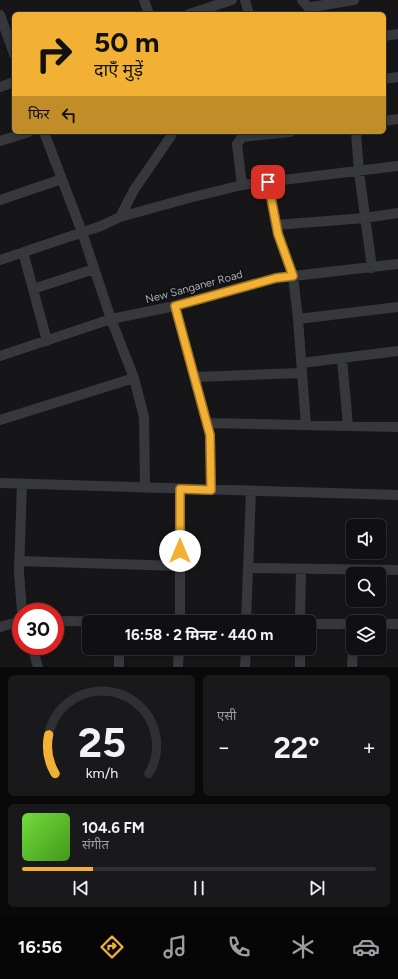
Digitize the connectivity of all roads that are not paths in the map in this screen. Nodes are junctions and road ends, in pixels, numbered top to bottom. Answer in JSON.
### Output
{"nodes":[{"id":1,"x":144,"y":0,"type":"edge"},
{"id":2,"x":232,"y":0,"type":"edge"},
{"id":3,"x":245,"y":0,"type":"edge"},
{"id":4,"x":302,"y":0,"type":"edge"},
{"id":5,"x":354,"y":0,"type":"edge"},
{"id":6,"x":148,"y":12,"type":"edge"},
{"id":7,"x":196,"y":12,"type":"edge"},
{"id":8,"x":248,"y":12,"type":"edge"},
{"id":9,"x":0,"y":15,"type":"edge"},
{"id":10,"x":2,"y":31,"type":"edge"},
{"id":11,"x":398,"y":34,"type":"edge"},
{"id":12,"x":386,"y":36,"type":"edge"},
{"id":13,"x":12,"y":50,"type":"edge"},
{"id":14,"x":398,"y":77,"type":"edge"},
{"id":15,"x":386,"y":79,"type":"edge"},
{"id":16,"x":12,"y":83,"type":"edge"},
{"id":17,"x":0,"y":87,"type":"edge"},
{"id":18,"x":398,"y":119,"type":"edge"},
{"id":19,"x":386,"y":121,"type":"edge"},
{"id":20,"x":23,"y":134,"type":"edge"},
{"id":21,"x":45,"y":134,"type":"edge"},
{"id":22,"x":172,"y":134,"type":"edge"},
{"id":23,"x":242,"y":134,"type":"edge"},
{"id":24,"x":356,"y":134,"type":"edge"},
{"id":25,"x":0,"y":141,"type":"edge"},
{"id":26,"x":398,"y":166,"type":"edge"},
{"id":27,"x":358,"y":172,"type":"junction"},
{"id":28,"x":62,"y":179,"type":"junction"},
{"id":29,"x":268,"y":182,"type":"junction"},
{"id":30,"x":242,"y":185,"type":"junction"},
{"id":31,"x":0,"y":200,"type":"edge"},
{"id":32,"x":398,"y":213,"type":"edge"},
{"id":33,"x":120,"y":218,"type":"junction"},
{"id":34,"x":365,"y":218,"type":"junction"},
{"id":35,"x":276,"y":225,"type":"junction"},
{"id":36,"x":82,"y":232,"type":"junction"},
{"id":37,"x":23,"y":252,"type":"junction"},
{"id":38,"x":0,"y":260,"type":"edge"},
{"id":39,"x":398,"y":264,"type":"edge"},
{"id":40,"x":372,"y":268,"type":"junction"},
{"id":41,"x":94,"y":269,"type":"junction"},
{"id":42,"x":293,"y":276,"type":"junction"},
{"id":43,"x":33,"y":289,"type":"junction"},
{"id":44,"x":175,"y":306,"type":"junction"},
{"id":45,"x":398,"y":307,"type":"edge"},
{"id":46,"x":111,"y":319,"type":"junction"},
{"id":47,"x":298,"y":319,"type":"junction"},
{"id":48,"x":47,"y":341,"type":"junction"},
{"id":49,"x":398,"y":351,"type":"edge"},
{"id":50,"x":0,"y":356,"type":"edge"},
{"id":51,"x":342,"y":358,"type":"junction"},
{"id":52,"x":302,"y":368,"type":"junction"},
{"id":53,"x":195,"y":377,"type":"junction"},
{"id":54,"x":134,"y":378,"type":"junction"},
{"id":55,"x":0,"y":420,"type":"edge"},
{"id":56,"x":207,"y":423,"type":"junction"},
{"id":57,"x":306,"y":425,"type":"junction"},
{"id":58,"x":348,"y":426,"type":"junction"},
{"id":59,"x":398,"y":427,"type":"edge"},
{"id":60,"x":0,"y":483,"type":"edge"},
{"id":61,"x":22,"y":484,"type":"junction"},
{"id":62,"x":145,"y":488,"type":"junction"},
{"id":63,"x":180,"y":489,"type":"junction"},
{"id":64,"x":211,"y":490,"type":"junction"},
{"id":65,"x":251,"y":492,"type":"junction"},
{"id":66,"x":398,"y":495,"type":"edge"},
{"id":67,"x":20,"y":561,"type":"junction"},
{"id":68,"x":180,"y":566,"type":"junction"},
{"id":69,"x":248,"y":568,"type":"junction"},
{"id":70,"x":300,"y":570,"type":"junction"},
{"id":71,"x":398,"y":570,"type":"edge"},
{"id":72,"x":22,"y":603,"type":"edge"},
{"id":73,"x":180,"y":615,"type":"edge"},
{"id":74,"x":246,"y":615,"type":"edge"},
{"id":75,"x":300,"y":615,"type":"edge"},
{"id":76,"x":64,"y":620,"type":"edge"},
{"id":77,"x":82,"y":621,"type":"edge"},
{"id":78,"x":12,"y":624,"type":"edge"},
{"id":79,"x":316,"y":624,"type":"edge"},
{"id":80,"x":346,"y":624,"type":"edge"},
{"id":81,"x":386,"y":624,"type":"edge"},
{"id":82,"x":398,"y":624,"type":"edge"},
{"id":83,"x":0,"y":627,"type":"edge"},
{"id":84,"x":35,"y":655,"type":"edge"},
{"id":85,"x":119,"y":655,"type":"edge"},
{"id":86,"x":179,"y":655,"type":"edge"},
{"id":87,"x":246,"y":655,"type":"edge"},
{"id":88,"x":300,"y":655,"type":"edge"},
{"id":89,"x":353,"y":655,"type":"edge"},
{"id":90,"x":38,"y":667,"type":"edge"},
{"id":91,"x":119,"y":667,"type":"edge"},
{"id":92,"x":178,"y":667,"type":"edge"},
{"id":93,"x":245,"y":667,"type":"edge"},
{"id":94,"x":300,"y":667,"type":"edge"},
{"id":95,"x":352,"y":667,"type":"edge"}],
"edges":[{"from":1,"to":6,"type":"street"},
{"from":2,"to":7,"type":"street"},
{"from":3,"to":8,"type":"street"},
{"from":4,"to":5,"type":"street"},
{"from":9,"to":10,"type":"street"},
{"from":10,"to":13,"type":"street"},
{"from":11,"to":12,"type":"street"},
{"from":14,"to":15,"type":"street"},
{"from":16,"to":17,"type":"street"},
{"from":18,"to":19,"type":"street"},
{"from":20,"to":25,"type":"street"},
{"from":21,"to":28,"type":"street"},
{"from":22,"to":33,"type":"street"},
{"from":23,"to":30,"type":"street"},
{"from":24,"to":27,"type":"street"},
{"from":26,"to":27,"type":"street"},
{"from":27,"to":29,"type":"street"},
{"from":27,"to":34,"type":"street"},
{"from":28,"to":31,"type":"street"},
{"from":28,"to":36,"type":"street"},
{"from":29,"to":30,"type":"street"},
{"from":29,"to":35,"type":"street"},
{"from":30,"to":33,"type":"street"},
{"from":32,"to":34,"type":"street"},
{"from":33,"to":36,"type":"street"},
{"from":34,"to":35,"type":"street"},
{"from":34,"to":40,"type":"street"},
{"from":35,"to":42,"type":"street"},
{"from":36,"to":37,"type":"street"},
{"from":36,"to":41,"type":"street"},
{"from":37,"to":38,"type":"street"},
{"from":37,"to":43,"type":"street"},
{"from":39,"to":40,"type":"street","name":"New Sanganer Road"},
{"from":40,"to":42,"type":"street","name":"New Sanganer Road"},
{"from":41,"to":43,"type":"street"},
{"from":41,"to":46,"type":"street"},
{"from":42,"to":44,"type":"street","name":"New Sanganer Road"},
{"from":42,"to":47,"type":"street"},
{"from":43,"to":48,"type":"street"},
{"from":44,"to":46,"type":"street","name":"New Sanganer Road"},
{"from":44,"to":53,"type":"street"},
{"from":45,"to":47,"type":"street"},
{"from":46,"to":48,"type":"street","name":"New Sanganer Road"},
{"from":46,"to":54,"type":"street"},
{"from":47,"to":52,"type":"street"},
{"from":48,"to":50,"type":"street","name":"New Sanganer Road"},
{"from":49,"to":51,"type":"street"},
{"from":51,"to":52,"type":"street"},
{"from":51,"to":58,"type":"street"},
{"from":52,"to":53,"type":"street"},
{"from":52,"to":57,"type":"street"},
{"from":53,"to":56,"type":"street"},
{"from":54,"to":55,"type":"street"},
{"from":54,"to":62,"type":"street"},
{"from":56,"to":57,"type":"street"},
{"from":56,"to":64,"type":"street"},
{"from":57,"to":58,"type":"street"},
{"from":58,"to":59,"type":"street"},
{"from":60,"to":61,"type":"street"},
{"from":61,"to":62,"type":"street"},
{"from":61,"to":67,"type":"street"},
{"from":62,"to":63,"type":"street"},
{"from":63,"to":64,"type":"street"},
{"from":63,"to":68,"type":"street"},
{"from":64,"to":65,"type":"street"},
{"from":65,"to":66,"type":"street"},
{"from":65,"to":69,"type":"street"},
{"from":67,"to":68,"type":"street"},
{"from":67,"to":72,"type":"street"},
{"from":68,"to":73,"type":"street"},
{"from":69,"to":70,"type":"street"},
{"from":69,"to":74,"type":"street"},
{"from":70,"to":71,"type":"street"},
{"from":70,"to":75,"type":"street"},
{"from":76,"to":77,"type":"street"},
{"from":78,"to":83,"type":"street"},
{"from":79,"to":80,"type":"street"},
{"from":81,"to":82,"type":"street"},
{"from":84,"to":90,"type":"street"},
{"from":85,"to":91,"type":"street"},
{"from":86,"to":92,"type":"street"},
{"from":87,"to":93,"type":"street"},
{"from":88,"to":94,"type":"street"},
{"from":89,"to":95,"type":"street"}]}
